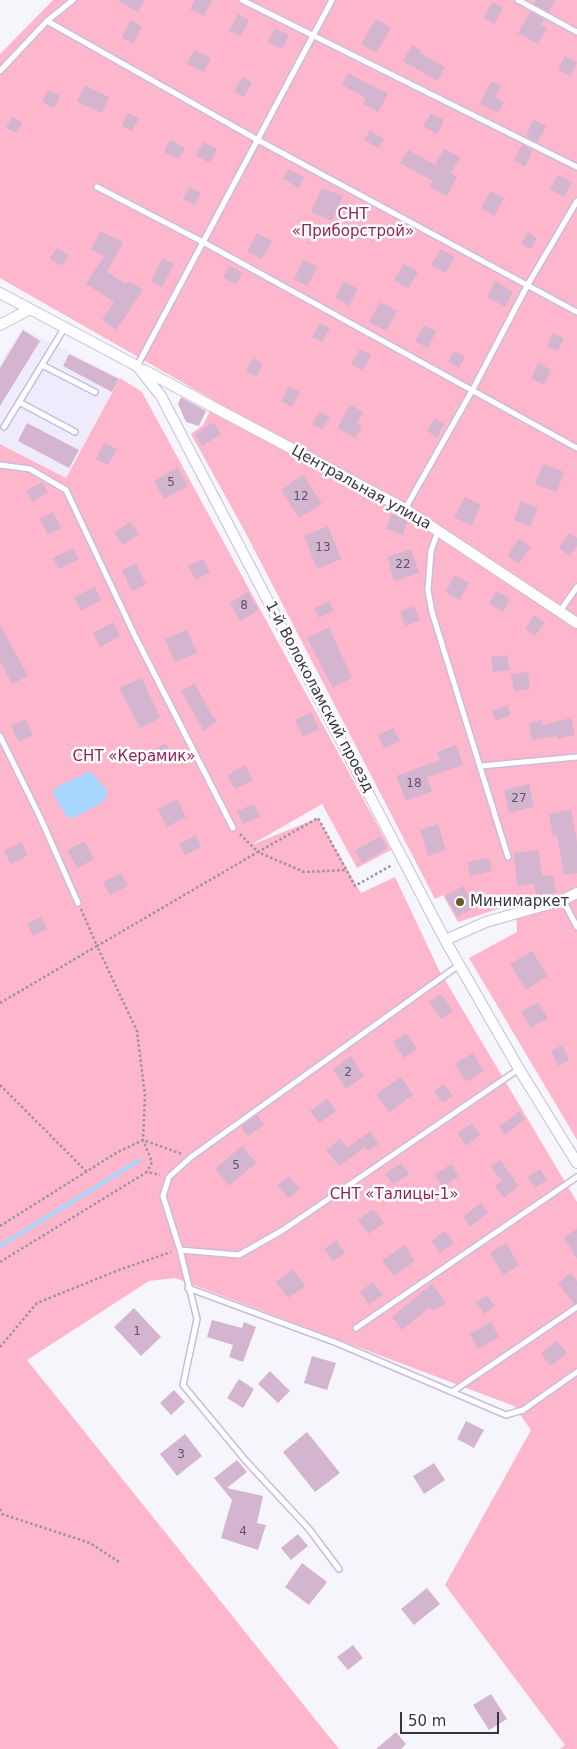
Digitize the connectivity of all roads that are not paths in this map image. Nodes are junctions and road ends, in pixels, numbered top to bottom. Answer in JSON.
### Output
{"nodes":[{"id":1,"x":73,"y":0,"type":"edge"},
{"id":2,"x":242,"y":0,"type":"edge"},
{"id":3,"x":332,"y":0,"type":"edge"},
{"id":4,"x":518,"y":0,"type":"edge"},
{"id":5,"x":47,"y":21,"type":"junction"},
{"id":6,"x":577,"y":32,"type":"edge"},
{"id":7,"x":312,"y":37,"type":"junction"},
{"id":8,"x":0,"y":71,"type":"edge"},
{"id":9,"x":256,"y":139,"type":"junction"},
{"id":10,"x":577,"y":167,"type":"edge"},
{"id":11,"x":97,"y":187,"type":"dead end"},
{"id":12,"x":577,"y":200,"type":"edge"},
{"id":13,"x":203,"y":242,"type":"junction"},
{"id":14,"x":527,"y":286,"type":"junction"},
{"id":15,"x":0,"y":293,"type":"edge"},
{"id":16,"x":30,"y":309,"type":"junction"},
{"id":17,"x":577,"y":312,"type":"edge"},
{"id":18,"x":0,"y":325,"type":"edge"},
{"id":19,"x":65,"y":327,"type":"junction"},
{"id":20,"x":42,"y":365,"type":"junction"},
{"id":21,"x":136,"y":366,"type":"junction"},
{"id":22,"x":473,"y":389,"type":"junction"},
{"id":23,"x":95,"y":392,"type":"dead end"},
{"id":24,"x":19,"y":402,"type":"junction"},
{"id":25,"x":4,"y":427,"type":"dead end"},
{"id":26,"x":75,"y":432,"type":"dead end"},
{"id":27,"x":577,"y":448,"type":"edge"},
{"id":28,"x":0,"y":465,"type":"edge"},
{"id":29,"x":405,"y":509,"type":"junction"},
{"id":30,"x":438,"y":531,"type":"junction"},
{"id":31,"x":577,"y":586,"type":"edge"},
{"id":32,"x":560,"y":611,"type":"junction"},
{"id":33,"x":577,"y":623,"type":"edge"},
{"id":34,"x":0,"y":736,"type":"edge"},
{"id":35,"x":577,"y":757,"type":"edge"},
{"id":36,"x":481,"y":766,"type":"junction"},
{"id":37,"x":233,"y":828,"type":"road end"},
{"id":38,"x":508,"y":857,"type":"dead end"},
{"id":39,"x":577,"y":893,"type":"edge"},
{"id":40,"x":563,"y":900,"type":"junction"},
{"id":41,"x":78,"y":902,"type":"road end"},
{"id":42,"x":577,"y":927,"type":"edge"},
{"id":43,"x":444,"y":940,"type":"junction"},
{"id":44,"x":459,"y":965,"type":"junction"},
{"id":45,"x":519,"y":1069,"type":"junction"},
{"id":46,"x":577,"y":1163,"type":"edge"},
{"id":47,"x":577,"y":1177,"type":"edge"},
{"id":48,"x":180,"y":1250,"type":"junction"},
{"id":49,"x":188,"y":1288,"type":"junction"},
{"id":50,"x":577,"y":1307,"type":"edge"},
{"id":51,"x":356,"y":1328,"type":"dead end"},
{"id":52,"x":577,"y":1372,"type":"edge"},
{"id":53,"x":452,"y":1392,"type":"junction"},
{"id":54,"x":339,"y":1569,"type":"dead end"}],
"edges":[{"from":1,"to":5,"type":"lane"},
{"from":2,"to":7,"type":"lane"},
{"from":3,"to":7,"type":"lane"},
{"from":4,"to":6,"type":"lane"},
{"from":5,"to":8,"type":"lane"},
{"from":5,"to":9,"type":"lane"},
{"from":7,"to":9,"type":"lane"},
{"from":7,"to":10,"type":"lane"},
{"from":9,"to":13,"type":"lane"},
{"from":9,"to":14,"type":"lane"},
{"from":11,"to":13,"type":"lane"},
{"from":12,"to":14,"type":"lane"},
{"from":13,"to":21,"type":"lane"},
{"from":13,"to":22,"type":"lane"},
{"from":14,"to":17,"type":"lane"},
{"from":14,"to":22,"type":"lane"},
{"from":15,"to":16,"type":"street","name":"1-й Волоколамский проезд"},
{"from":16,"to":18,"type":"street"},
{"from":16,"to":19,"type":"street","name":"1-й Волоколамский проезд"},
{"from":19,"to":20,"type":"lane"},
{"from":19,"to":21,"type":"street","name":"1-й Волоколамский проезд"},
{"from":20,"to":23,"type":"lane"},
{"from":20,"to":24,"type":"lane"},
{"from":21,"to":29,"type":"street","name":"Центральная улица"},
{"from":21,"to":43,"type":"street","name":"1-й Волоколамский проезд"},
{"from":22,"to":27,"type":"lane"},
{"from":22,"to":29,"type":"lane"},
{"from":24,"to":25,"type":"lane"},
{"from":24,"to":26,"type":"lane"},
{"from":28,"to":37,"type":"lane"},
{"from":29,"to":30,"type":"street","name":"Центральная улица"},
{"from":30,"to":32,"type":"street","name":"Центральная улица"},
{"from":30,"to":36,"type":"lane"},
{"from":31,"to":32,"type":"lane"},
{"from":32,"to":33,"type":"street","name":"Центральная улица"},
{"from":34,"to":41,"type":"lane"},
{"from":35,"to":36,"type":"lane"},
{"from":36,"to":38,"type":"lane"},
{"from":39,"to":40,"type":"street"},
{"from":40,"to":42,"type":"lane"},
{"from":40,"to":43,"type":"street"},
{"from":43,"to":44,"type":"street","name":"1-й Волоколамский проезд"},
{"from":44,"to":45,"type":"street","name":"1-й Волоколамский проезд"},
{"from":44,"to":48,"type":"lane"},
{"from":45,"to":46,"type":"street","name":"1-й Волоколамский проезд"},
{"from":45,"to":48,"type":"lane"},
{"from":47,"to":51,"type":"lane"},
{"from":48,"to":49,"type":"lane"},
{"from":49,"to":53,"type":"lane"},
{"from":49,"to":54,"type":"lane"},
{"from":50,"to":53,"type":"lane"},
{"from":52,"to":53,"type":"lane"}]}
